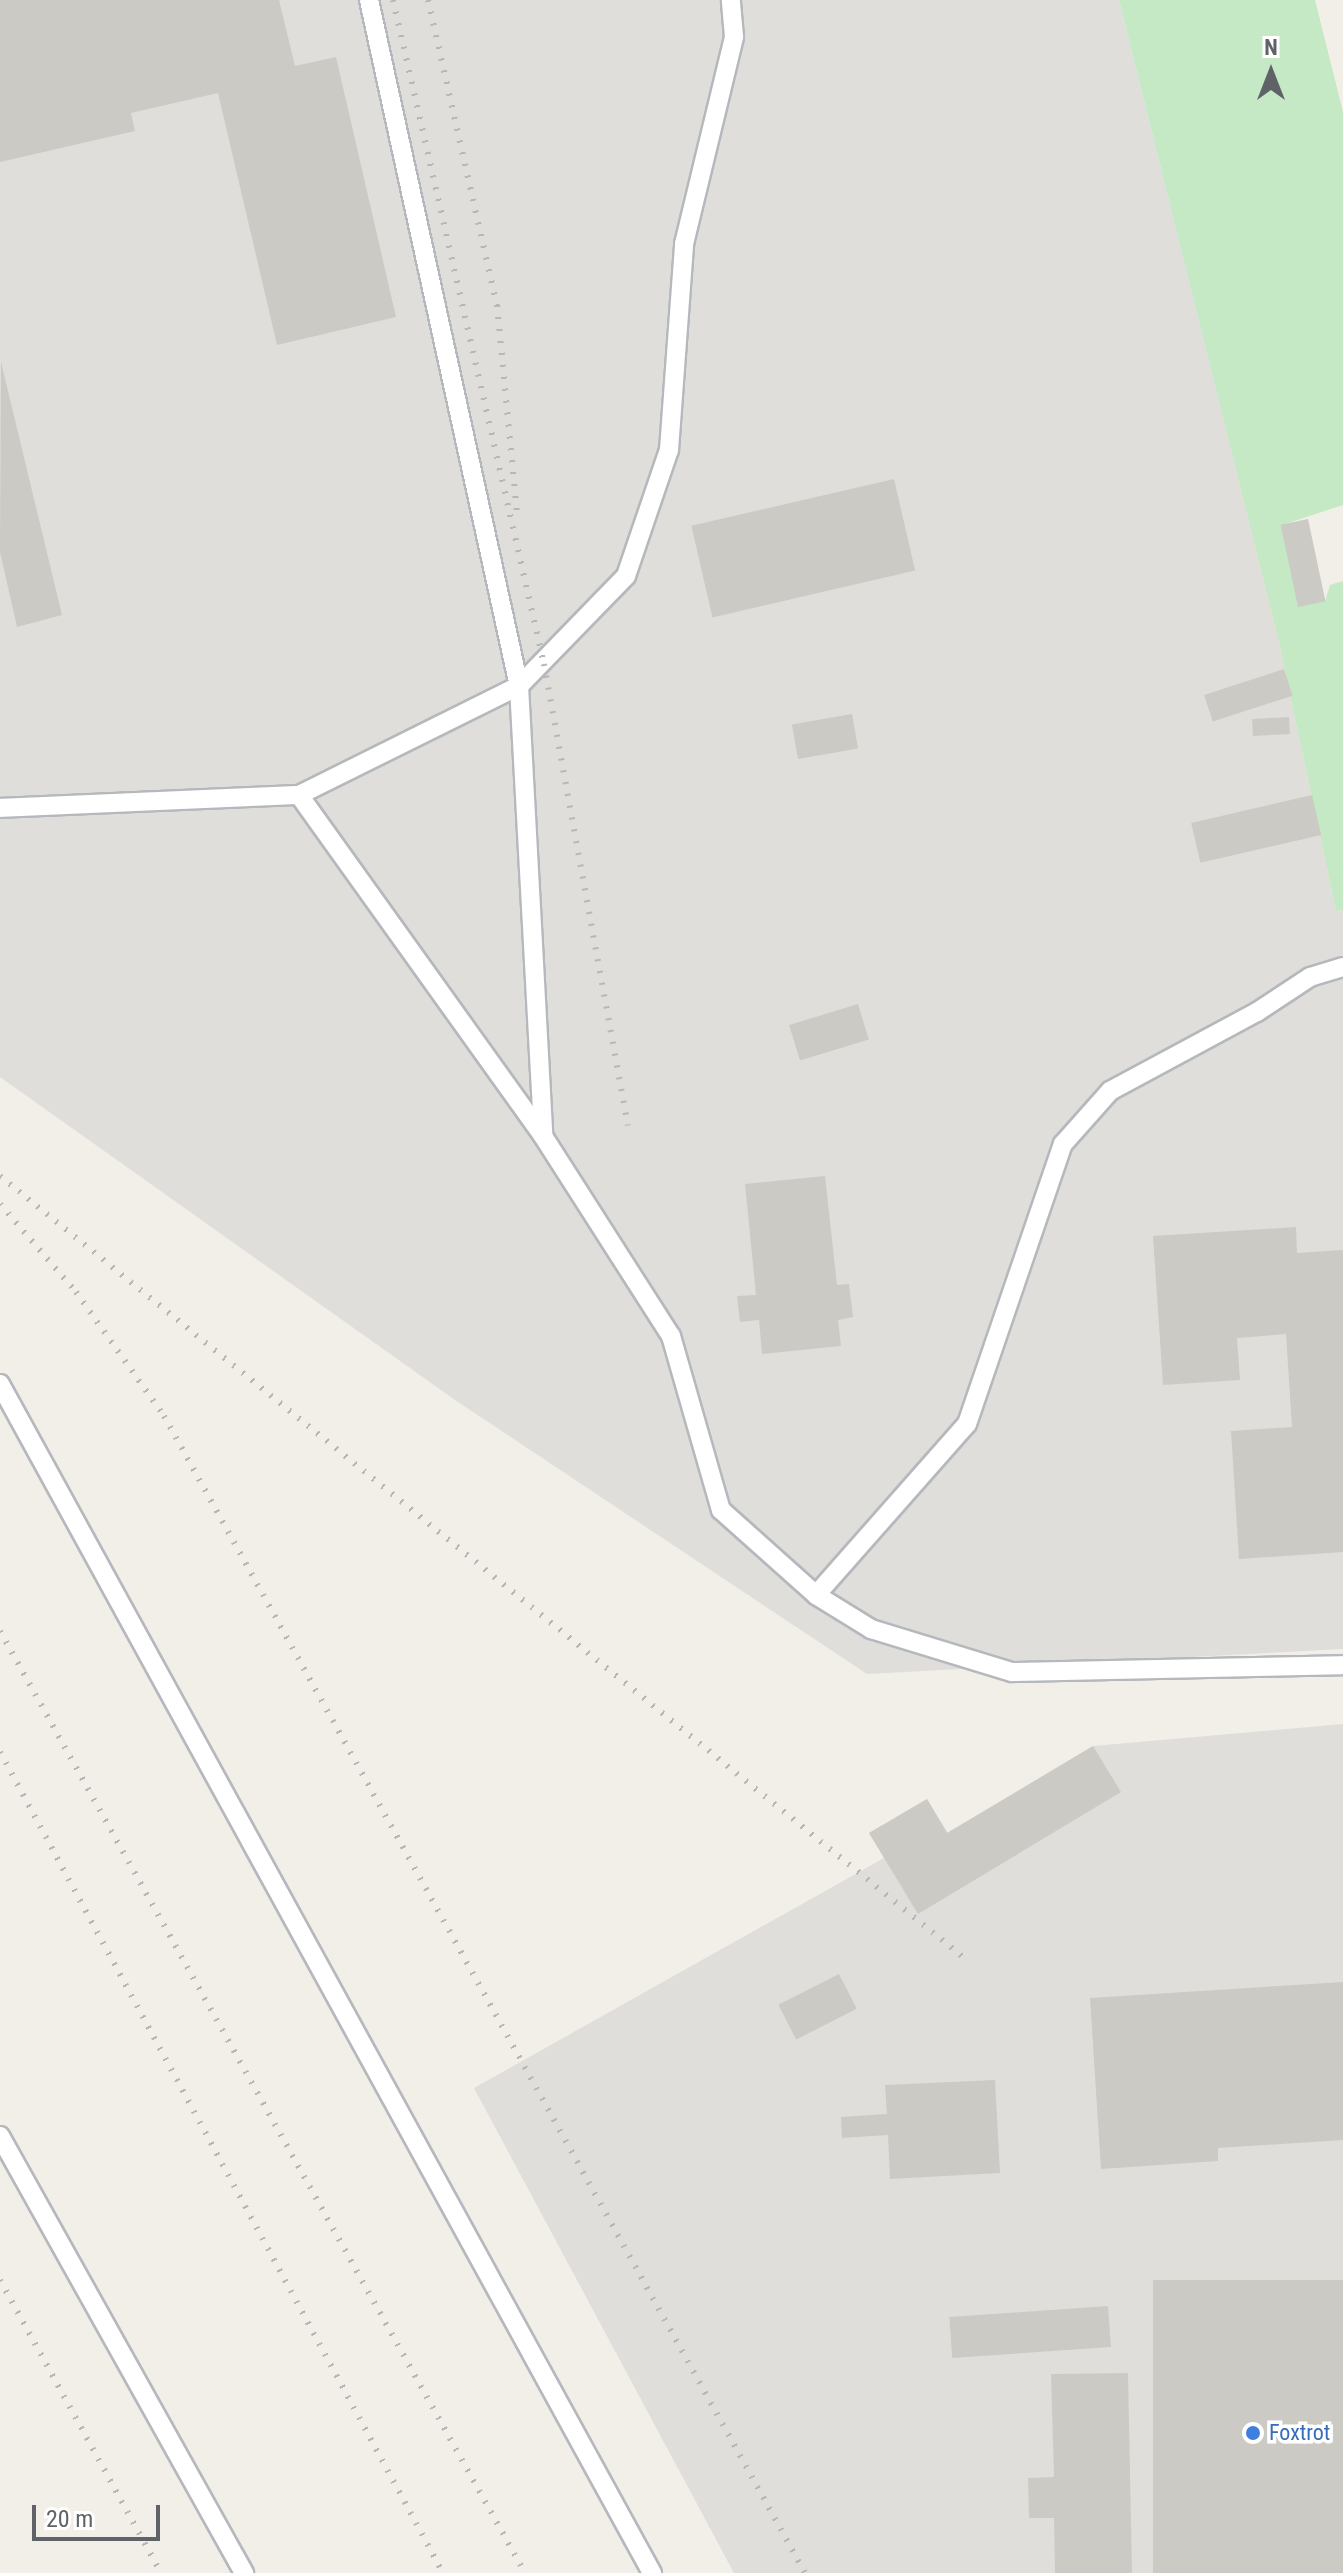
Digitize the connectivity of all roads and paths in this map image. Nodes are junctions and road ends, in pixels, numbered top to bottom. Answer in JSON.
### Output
{"nodes":[{"id":1,"x":369,"y":0,"type":"edge"},
{"id":2,"x":731,"y":0,"type":"edge"},
{"id":3,"x":519,"y":686,"type":"junction"},
{"id":4,"x":299,"y":795,"type":"junction"},
{"id":5,"x":0,"y":808,"type":"edge"},
{"id":6,"x":1343,"y":967,"type":"edge"},
{"id":7,"x":543,"y":1136,"type":"junction"},
{"id":8,"x":0,"y":1384,"type":"edge"},
{"id":9,"x":816,"y":1595,"type":"junction"},
{"id":10,"x":1343,"y":1665,"type":"edge"},
{"id":11,"x":0,"y":2136,"type":"edge"},
{"id":12,"x":244,"y":2573,"type":"edge"},
{"id":13,"x":652,"y":2573,"type":"edge"}],
"edges":[{"from":1,"to":3,"type":"lane"},
{"from":2,"to":3,"type":"lane"},
{"from":3,"to":4,"type":"lane"},
{"from":3,"to":7,"type":"lane"},
{"from":4,"to":5,"type":"lane"},
{"from":4,"to":7,"type":"lane"},
{"from":6,"to":9,"type":"lane"},
{"from":7,"to":9,"type":"lane"},
{"from":8,"to":13,"type":"lane"},
{"from":9,"to":10,"type":"lane"},
{"from":11,"to":12,"type":"lane"}]}
